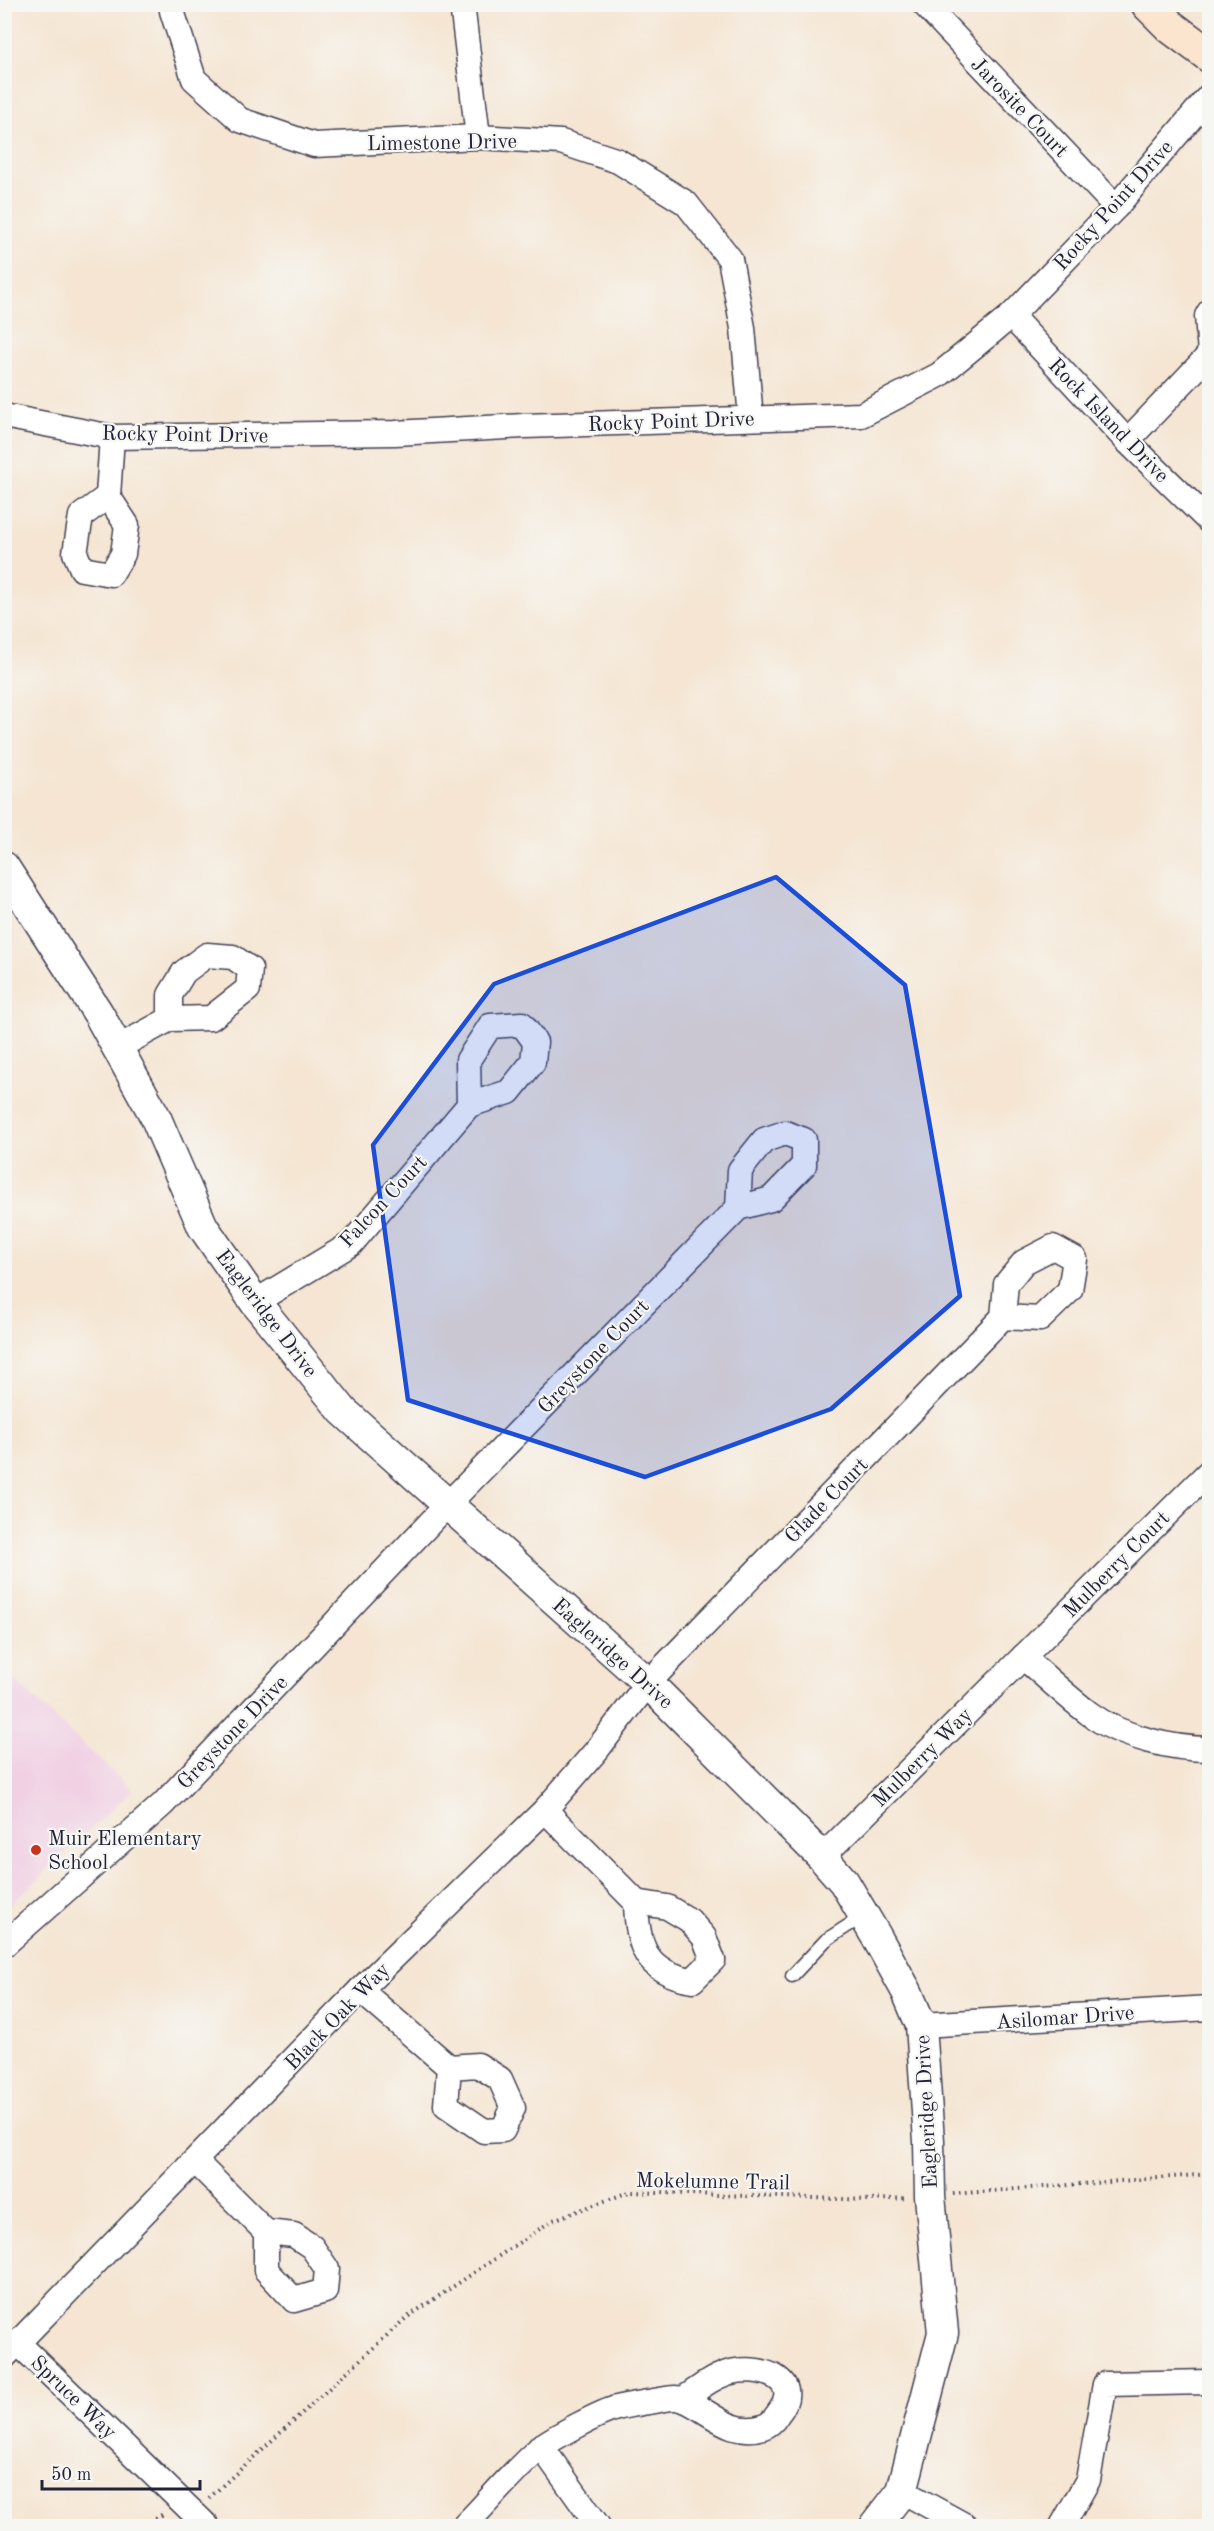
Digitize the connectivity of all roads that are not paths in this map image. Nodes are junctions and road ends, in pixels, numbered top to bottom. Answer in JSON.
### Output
{"nodes":[{"id":1,"x":172,"y":4,"type":"edge"},
{"id":2,"x":462,"y":4,"type":"edge"},
{"id":3,"x":1148,"y":4,"type":"edge"},
{"id":4,"x":921,"y":5,"type":"edge"},
{"id":5,"x":1209,"y":56,"type":"edge"},
{"id":6,"x":1209,"y":95,"type":"edge"},
{"id":7,"x":478,"y":137,"type":"junction"},
{"id":8,"x":1116,"y":207,"type":"junction"},
{"id":9,"x":1209,"y":311,"type":"edge"},
{"id":10,"x":1011,"y":316,"type":"junction"},
{"id":11,"x":1209,"y":354,"type":"edge"},
{"id":12,"x":4,"y":416,"type":"edge"},
{"id":13,"x":751,"y":418,"type":"junction"},
{"id":14,"x":112,"y":437,"type":"junction"},
{"id":15,"x":1127,"y":441,"type":"junction"},
{"id":16,"x":108,"y":496,"type":"dead end"},
{"id":17,"x":1209,"y":522,"type":"edge"},
{"id":18,"x":5,"y":871,"type":"edge"},
{"id":19,"x":170,"y":1019,"type":"dead end"},
{"id":20,"x":117,"y":1048,"type":"junction"},
{"id":21,"x":469,"y":1105,"type":"dead end"},
{"id":22,"x":738,"y":1208,"type":"dead end"},
{"id":23,"x":255,"y":1302,"type":"junction"},
{"id":24,"x":1003,"y":1317,"type":"dead end"},
{"id":25,"x":1209,"y":1472,"type":"edge"},
{"id":26,"x":447,"y":1505,"type":"junction"},
{"id":27,"x":1023,"y":1657,"type":"junction"},
{"id":28,"x":648,"y":1683,"type":"junction"},
{"id":29,"x":1209,"y":1749,"type":"edge"},
{"id":30,"x":545,"y":1810,"type":"junction"},
{"id":31,"x":822,"y":1857,"type":"junction"},
{"id":32,"x":636,"y":1902,"type":"dead end"},
{"id":33,"x":864,"y":1916,"type":"junction"},
{"id":34,"x":4,"y":1945,"type":"edge"},
{"id":35,"x":792,"y":1976,"type":"dead end"},
{"id":36,"x":360,"y":1990,"type":"junction"},
{"id":37,"x":1209,"y":2008,"type":"edge"},
{"id":38,"x":921,"y":2025,"type":"junction"},
{"id":39,"x":448,"y":2067,"type":"dead end"},
{"id":40,"x":196,"y":2162,"type":"junction"},
{"id":41,"x":266,"y":2232,"type":"dead end"},
{"id":42,"x":11,"y":2350,"type":"edge"},
{"id":43,"x":1209,"y":2382,"type":"edge"},
{"id":44,"x":683,"y":2399,"type":"dead end"},
{"id":45,"x":541,"y":2446,"type":"junction"},
{"id":46,"x":902,"y":2491,"type":"junction"},
{"id":47,"x":207,"y":2526,"type":"edge"},
{"id":48,"x":464,"y":2526,"type":"edge"},
{"id":49,"x":598,"y":2526,"type":"edge"},
{"id":50,"x":875,"y":2526,"type":"edge"},
{"id":51,"x":966,"y":2526,"type":"edge"},
{"id":52,"x":1062,"y":2526,"type":"edge"}],
"edges":[{"from":1,"to":7,"type":"street","name":"Limestone Drive"},
{"from":2,"to":7,"type":"street"},
{"from":3,"to":5,"type":"main road"},
{"from":4,"to":8,"type":"street","name":"Jarosite Court"},
{"from":6,"to":8,"type":"street","name":"Rocky Point Drive"},
{"from":7,"to":13,"type":"street","name":"Limestone Drive"},
{"from":8,"to":10,"type":"street","name":"Rocky Point Drive"},
{"from":9,"to":11,"type":"street"},
{"from":10,"to":13,"type":"street","name":"Rocky Point Drive"},
{"from":10,"to":15,"type":"street","name":"Rock Island Drive"},
{"from":11,"to":15,"type":"street"},
{"from":12,"to":14,"type":"street","name":"Rocky Point Drive"},
{"from":13,"to":14,"type":"street","name":"Rocky Point Drive"},
{"from":14,"to":16,"type":"street"},
{"from":15,"to":17,"type":"street","name":"Rock Island Drive"},
{"from":18,"to":20,"type":"street","name":"Eagleridge Drive"},
{"from":19,"to":20,"type":"street"},
{"from":20,"to":23,"type":"street","name":"Eagleridge Drive"},
{"from":21,"to":23,"type":"street","name":"Falcon Court"},
{"from":22,"to":26,"type":"street","name":"Greystone Court"},
{"from":23,"to":26,"type":"street","name":"Eagleridge Drive"},
{"from":24,"to":28,"type":"street","name":"Glade Court"},
{"from":25,"to":27,"type":"street","name":"Mulberry Court"},
{"from":26,"to":28,"type":"street","name":"Eagleridge Drive"},
{"from":26,"to":34,"type":"street","name":"Greystone Drive"},
{"from":27,"to":29,"type":"street"},
{"from":27,"to":31,"type":"street","name":"Mulberry Way"},
{"from":28,"to":30,"type":"street","name":"Black Oak Way"},
{"from":28,"to":31,"type":"street","name":"Eagleridge Drive"},
{"from":30,"to":32,"type":"street"},
{"from":30,"to":36,"type":"street","name":"Black Oak Way"},
{"from":31,"to":33,"type":"street","name":"Eagleridge Drive"},
{"from":33,"to":35,"type":"lane"},
{"from":33,"to":38,"type":"street","name":"Eagleridge Drive"},
{"from":36,"to":39,"type":"street"},
{"from":36,"to":40,"type":"street","name":"Black Oak Way"},
{"from":37,"to":38,"type":"street","name":"Asilomar Drive"},
{"from":38,"to":46,"type":"street","name":"Eagleridge Drive"},
{"from":40,"to":41,"type":"street"},
{"from":40,"to":42,"type":"street","name":"Black Oak Way"},
{"from":42,"to":47,"type":"street","name":"Spruce Way"},
{"from":43,"to":52,"type":"street"},
{"from":44,"to":45,"type":"street"},
{"from":45,"to":48,"type":"street"},
{"from":45,"to":49,"type":"street"},
{"from":46,"to":50,"type":"street","name":"Eagleridge Drive"},
{"from":46,"to":51,"type":"street"}]}
